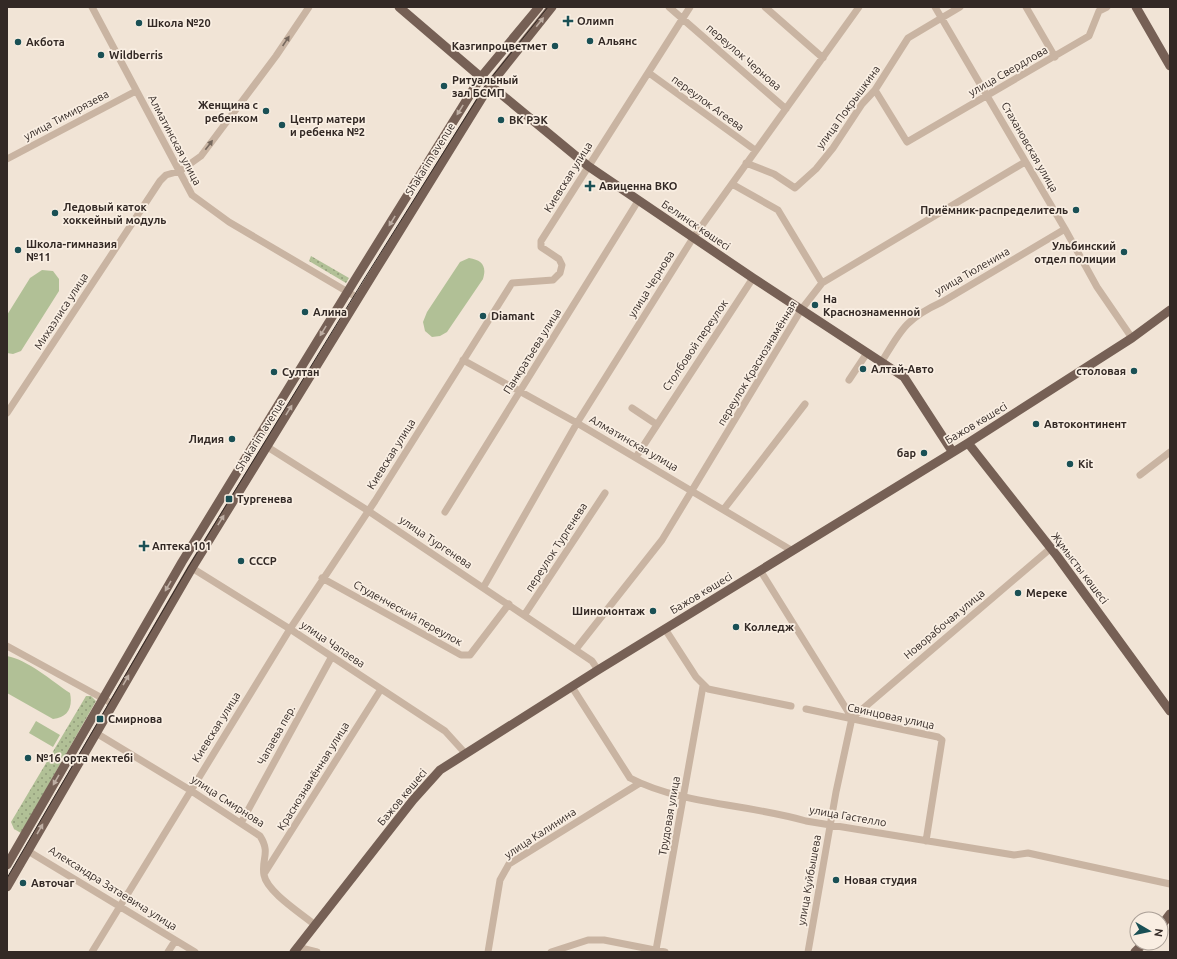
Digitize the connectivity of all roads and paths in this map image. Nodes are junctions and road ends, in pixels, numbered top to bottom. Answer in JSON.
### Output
{"nodes":[{"id":1,"x":92,"y":7,"type":"edge"},
{"id":2,"x":309,"y":7,"type":"edge"},
{"id":3,"x":399,"y":7,"type":"edge"},
{"id":4,"x":539,"y":7,"type":"edge"},
{"id":5,"x":552,"y":7,"type":"edge"},
{"id":6,"x":669,"y":7,"type":"edge"},
{"id":7,"x":690,"y":7,"type":"edge"},
{"id":8,"x":765,"y":7,"type":"edge"},
{"id":9,"x":859,"y":7,"type":"edge"},
{"id":10,"x":935,"y":7,"type":"edge"},
{"id":11,"x":960,"y":7,"type":"edge"},
{"id":12,"x":1026,"y":7,"type":"edge"},
{"id":13,"x":1107,"y":7,"type":"edge"},
{"id":14,"x":1136,"y":7,"type":"edge"},
{"id":15,"x":683,"y":18,"type":"junction"},
{"id":16,"x":942,"y":18,"type":"junction"},
{"id":17,"x":1055,"y":57,"type":"junction"},
{"id":18,"x":823,"y":58,"type":"junction"},
{"id":19,"x":1170,"y":66,"type":"edge"},
{"id":20,"x":649,"y":73,"type":"junction"},
{"id":21,"x":481,"y":77,"type":"junction"},
{"id":22,"x":490,"y":85,"type":"junction"},
{"id":23,"x":876,"y":90,"type":"junction"},
{"id":24,"x":136,"y":91,"type":"junction"},
{"id":25,"x":987,"y":96,"type":"junction"},
{"id":26,"x":786,"y":109,"type":"junction"},
{"id":27,"x":755,"y":150,"type":"junction"},
{"id":28,"x":7,"y":159,"type":"edge"},
{"id":29,"x":1025,"y":162,"type":"junction"},
{"id":30,"x":746,"y":163,"type":"junction"},
{"id":31,"x":588,"y":166,"type":"junction"},
{"id":32,"x":180,"y":171,"type":"junction"},
{"id":33,"x":732,"y":184,"type":"junction"},
{"id":34,"x":638,"y":200,"type":"junction"},
{"id":35,"x":1065,"y":228,"type":"junction"},
{"id":36,"x":693,"y":238,"type":"junction"},
{"id":37,"x":754,"y":278,"type":"junction"},
{"id":38,"x":822,"y":283,"type":"junction"},
{"id":39,"x":348,"y":291,"type":"junction"},
{"id":40,"x":358,"y":298,"type":"junction"},
{"id":41,"x":801,"y":310,"type":"junction"},
{"id":42,"x":1170,"y":310,"type":"edge"},
{"id":43,"x":1132,"y":338,"type":"junction"},
{"id":44,"x":867,"y":353,"type":"junction"},
{"id":45,"x":463,"y":360,"type":"junction"},
{"id":46,"x":881,"y":363,"type":"junction"},
{"id":47,"x":850,"y":380,"type":"dead end"},
{"id":48,"x":519,"y":392,"type":"junction"},
{"id":49,"x":805,"y":404,"type":"dead end"},
{"id":50,"x":632,"y":408,"type":"dead end"},
{"id":51,"x":8,"y":409,"type":"edge"},
{"id":52,"x":578,"y":423,"type":"junction"},
{"id":53,"x":656,"y":424,"type":"junction"},
{"id":54,"x":256,"y":440,"type":"junction"},
{"id":55,"x":968,"y":443,"type":"junction"},
{"id":56,"x":266,"y":446,"type":"junction"},
{"id":57,"x":952,"y":451,"type":"junction"},
{"id":58,"x":1170,"y":452,"type":"edge"},
{"id":59,"x":636,"y":457,"type":"junction"},
{"id":60,"x":1140,"y":475,"type":"dead end"},
{"id":61,"x":693,"y":490,"type":"junction"},
{"id":62,"x":605,"y":492,"type":"dead end"},
{"id":63,"x":724,"y":509,"type":"junction"},
{"id":64,"x":367,"y":510,"type":"junction"},
{"id":65,"x":445,"y":512,"type":"dead end"},
{"id":66,"x":1051,"y":548,"type":"junction"},
{"id":67,"x":791,"y":550,"type":"junction"},
{"id":68,"x":182,"y":562,"type":"junction"},
{"id":69,"x":192,"y":568,"type":"junction"},
{"id":70,"x":760,"y":570,"type":"junction"},
{"id":71,"x":322,"y":578,"type":"junction"},
{"id":72,"x":483,"y":588,"type":"junction"},
{"id":73,"x":509,"y":604,"type":"junction"},
{"id":74,"x":525,"y":614,"type":"junction"},
{"id":75,"x":290,"y":629,"type":"junction"},
{"id":76,"x":665,"y":629,"type":"junction"},
{"id":77,"x":7,"y":646,"type":"edge"},
{"id":78,"x":576,"y":649,"type":"junction"},
{"id":79,"x":331,"y":658,"type":"junction"},
{"id":80,"x":598,"y":670,"type":"junction"},
{"id":81,"x":703,"y":686,"type":"junction"},
{"id":82,"x":572,"y":687,"type":"junction"},
{"id":83,"x":381,"y":689,"type":"junction"},
{"id":84,"x":104,"y":698,"type":"junction"},
{"id":85,"x":113,"y":704,"type":"junction"},
{"id":86,"x":791,"y":706,"type":"dead end"},
{"id":87,"x":806,"y":709,"type":"dead end"},
{"id":88,"x":1170,"y":711,"type":"edge"},
{"id":89,"x":852,"y":718,"type":"junction"},
{"id":90,"x":87,"y":727,"type":"junction"},
{"id":91,"x":96,"y":733,"type":"junction"},
{"id":92,"x":465,"y":753,"type":"junction"},
{"id":93,"x":640,"y":783,"type":"junction"},
{"id":94,"x":190,"y":790,"type":"junction"},
{"id":95,"x":684,"y":796,"type":"junction"},
{"id":96,"x":241,"y":823,"type":"junction"},
{"id":97,"x":831,"y":825,"type":"junction"},
{"id":98,"x":926,"y":841,"type":"junction"},
{"id":99,"x":18,"y":845,"type":"junction"},
{"id":100,"x":28,"y":851,"type":"junction"},
{"id":101,"x":7,"y":865,"type":"edge"},
{"id":102,"x":264,"y":875,"type":"junction"},
{"id":103,"x":1170,"y":884,"type":"edge"},
{"id":104,"x":7,"y":887,"type":"edge"},
{"id":105,"x":121,"y":907,"type":"junction"},
{"id":106,"x":315,"y":925,"type":"junction"},
{"id":107,"x":175,"y":941,"type":"junction"},
{"id":108,"x":296,"y":950,"type":"edge"},
{"id":109,"x":656,"y":950,"type":"junction"},
{"id":110,"x":92,"y":952,"type":"edge"},
{"id":111,"x":168,"y":952,"type":"edge"},
{"id":112,"x":195,"y":952,"type":"edge"},
{"id":113,"x":317,"y":952,"type":"edge"},
{"id":114,"x":488,"y":952,"type":"edge"},
{"id":115,"x":551,"y":952,"type":"edge"},
{"id":116,"x":665,"y":952,"type":"edge"},
{"id":117,"x":808,"y":952,"type":"edge"}],
"edges":[{"from":1,"to":24,"type":"street","name":"Алматинская улица"},
{"from":32,"to":2,"type":"street","name":"Михаэлиса улица","one_way":true},
{"from":3,"to":21,"type":"main road","name":"Белинск көшесі"},
{"from":4,"to":21,"type":"main road","name":"Shakarim avenue"},
{"from":22,"to":5,"type":"main road","name":"Shakarim avenue","one_way":true},
{"from":6,"to":15,"type":"street","name":"переулок Чернова"},
{"from":7,"to":15,"type":"street","name":"Киевская улица"},
{"from":8,"to":18,"type":"street"},
{"from":9,"to":18,"type":"street","name":"улица Чернова"},
{"from":10,"to":16,"type":"street","name":"Стахановская улица"},
{"from":11,"to":16,"type":"street","name":"улица Покрышкина"},
{"from":12,"to":17,"type":"street"},
{"from":13,"to":17,"type":"street","name":"улица Свердлова"},
{"from":14,"to":19,"type":"main road"},
{"from":15,"to":20,"type":"street","name":"Киевская улица"},
{"from":15,"to":26,"type":"street","name":"переулок Чернова"},
{"from":16,"to":23,"type":"street","name":"улица Покрышкина"},
{"from":16,"to":25,"type":"street","name":"Стахановская улица"},
{"from":17,"to":25,"type":"street","name":"улица Свердлова"},
{"from":18,"to":26,"type":"street","name":"улица Чернова"},
{"from":20,"to":27,"type":"street","name":"переулок Агеева"},
{"from":20,"to":31,"type":"street","name":"Киевская улица"},
{"from":21,"to":22,"type":"main road","name":"Белинск көшесі"},
{"from":21,"to":39,"type":"main road","name":"Shakarim avenue","one_way":true},
{"from":22,"to":31,"type":"main road","name":"Белинск көшесі"},
{"from":22,"to":40,"type":"main road","name":"Shakarim avenue"},
{"from":23,"to":25,"type":"street","name":"улица Свердлова"},
{"from":23,"to":30,"type":"street","name":"улица Покрышкина"},
{"from":24,"to":28,"type":"street","name":"улица Тимирязева"},
{"from":24,"to":32,"type":"street","name":"Алматинская улица"},
{"from":25,"to":29,"type":"street","name":"Стахановская улица"},
{"from":26,"to":27,"type":"street","name":"улица Чернова"},
{"from":27,"to":30,"type":"street","name":"улица Чернова"},
{"from":29,"to":35,"type":"street","name":"Стахановская улица"},
{"from":29,"to":38,"type":"street","name":"переулок Краснознамённая"},
{"from":30,"to":33,"type":"street","name":"улица Чернова"},
{"from":31,"to":34,"type":"main road","name":"Белинск көшесі"},
{"from":31,"to":45,"type":"street","name":"Киевская улица"},
{"from":32,"to":39,"type":"street","name":"Алматинская улица"},
{"from":32,"to":51,"type":"street","name":"Михаэлиса улица"},
{"from":33,"to":36,"type":"street","name":"улица Чернова"},
{"from":33,"to":38,"type":"street"},
{"from":34,"to":36,"type":"main road","name":"Белинск көшесі"},
{"from":34,"to":48,"type":"street","name":"Панкратьева улица"},
{"from":35,"to":43,"type":"street","name":"Стахановская улица"},
{"from":35,"to":46,"type":"street","name":"улица Тюленина"},
{"from":36,"to":37,"type":"main road","name":"Белинск көшесі"},
{"from":36,"to":52,"type":"street","name":"улица Чернова"},
{"from":37,"to":41,"type":"main road","name":"Белинск көшесі"},
{"from":37,"to":53,"type":"street","name":"Столбовой переулок"},
{"from":38,"to":41,"type":"street","name":"переулок Краснознамённая"},
{"from":39,"to":40,"type":"street","name":"Алматинская улица"},
{"from":39,"to":54,"type":"main road","name":"Shakarim avenue","one_way":true},
{"from":56,"to":40,"type":"main road","name":"Shakarim avenue","one_way":true},
{"from":41,"to":44,"type":"main road","name":"Белинск көшесі"},
{"from":41,"to":61,"type":"street","name":"переулок Краснознамённая"},
{"from":42,"to":43,"type":"main road","name":"Бажов көшесі"},
{"from":43,"to":55,"type":"main road","name":"Бажов көшесі"},
{"from":44,"to":46,"type":"main road","name":"Белинск көшесі"},
{"from":44,"to":47,"type":"street"},
{"from":45,"to":48,"type":"street","name":"Алматинская улица"},
{"from":45,"to":64,"type":"street","name":"Киевская улица"},
{"from":46,"to":57,"type":"main road","name":"Белинск көшесі"},
{"from":48,"to":52,"type":"street","name":"Алматинская улица"},
{"from":48,"to":65,"type":"street","name":"Панкратьева улица"},
{"from":49,"to":63,"type":"street"},
{"from":50,"to":53,"type":"street"},
{"from":52,"to":59,"type":"street","name":"Алматинская улица"},
{"from":52,"to":72,"type":"street","name":"улица Чернова"},
{"from":53,"to":59,"type":"street","name":"Столбовой переулок"},
{"from":54,"to":56,"type":"main road","name":"улица Тургенева"},
{"from":54,"to":68,"type":"main road","name":"Shakarim avenue"},
{"from":55,"to":57,"type":"main road","name":"Бажов көшесі"},
{"from":55,"to":66,"type":"main road","name":"Жұмысты көшесі"},
{"from":56,"to":64,"type":"street","name":"улица Тургенева"},
{"from":69,"to":56,"type":"main road","name":"Shakarim avenue","one_way":true},
{"from":57,"to":67,"type":"main road","name":"Бажов көшесі"},
{"from":58,"to":60,"type":"street"},
{"from":59,"to":61,"type":"street","name":"Алматинская улица"},
{"from":61,"to":63,"type":"street","name":"Алматинская улица"},
{"from":61,"to":78,"type":"street","name":"переулок Краснознамённая"},
{"from":62,"to":74,"type":"street","name":"переулок Тургенева"},
{"from":63,"to":67,"type":"street","name":"Алматинская улица"},
{"from":64,"to":71,"type":"street","name":"Киевская улица"},
{"from":64,"to":72,"type":"street","name":"улица Тургенева"},
{"from":66,"to":88,"type":"main road","name":"Жұмысты көшесі"},
{"from":66,"to":89,"type":"street","name":"Новорабочая улица"},
{"from":67,"to":70,"type":"main road","name":"Бажов көшесі"},
{"from":68,"to":69,"type":"main road","name":"улица Чапаева"},
{"from":68,"to":84,"type":"main road","name":"Shakarim avenue","one_way":true},
{"from":69,"to":75,"type":"street","name":"улица Чапаева"},
{"from":85,"to":69,"type":"main road","name":"Shakarim avenue","one_way":true},
{"from":70,"to":76,"type":"main road","name":"Бажов көшесі"},
{"from":70,"to":89,"type":"street"},
{"from":71,"to":73,"type":"street","name":"Студенческий переулок"},
{"from":71,"to":75,"type":"street","name":"Киевская улица"},
{"from":72,"to":73,"type":"street","name":"улица Тургенева"},
{"from":73,"to":74,"type":"street","name":"улица Тургенева"},
{"from":74,"to":78,"type":"street","name":"улица Тургенева"},
{"from":75,"to":79,"type":"street","name":"улица Чапаева"},
{"from":75,"to":94,"type":"street","name":"Киевская улица"},
{"from":76,"to":80,"type":"main road","name":"Бажов көшесі"},
{"from":76,"to":81,"type":"street"},
{"from":77,"to":84,"type":"street"},
{"from":78,"to":80,"type":"street","name":"улица Тургенева"},
{"from":79,"to":83,"type":"street","name":"улица Чапаева"},
{"from":79,"to":96,"type":"street","name":"Чапаева пер."},
{"from":80,"to":82,"type":"main road","name":"Бажов көшесі"},
{"from":81,"to":86,"type":"street"},
{"from":81,"to":95,"type":"street","name":"Трудовая улица"},
{"from":82,"to":92,"type":"main road","name":"Бажов көшесі"},
{"from":82,"to":93,"type":"street","name":"улица Гастелло"},
{"from":83,"to":92,"type":"street","name":"улица Чапаева"},
{"from":83,"to":102,"type":"street","name":"Краснознамённая улица"},
{"from":84,"to":85,"type":"street"},
{"from":84,"to":90,"type":"main road","name":"Shakarim avenue"},
{"from":85,"to":91,"type":"main road","name":"Shakarim avenue"},
{"from":87,"to":89,"type":"street","name":"Свинцовая улица"},
{"from":89,"to":97,"type":"street","name":"улица Куйбышева"},
{"from":89,"to":98,"type":"street","name":"Свинцовая улица"},
{"from":90,"to":91,"type":"main road","name":"улица Смирнова"},
{"from":90,"to":99,"type":"main road","name":"Shakarim avenue","one_way":true},
{"from":91,"to":94,"type":"street","name":"улица Смирнова"},
{"from":100,"to":91,"type":"main road","name":"Shakarim avenue","one_way":true},
{"from":92,"to":106,"type":"main road","name":"Бажов көшесі"},
{"from":93,"to":95,"type":"street","name":"улица Гастелло"},
{"from":93,"to":114,"type":"street","name":"улица Калинина"},
{"from":94,"to":96,"type":"street","name":"улица Смирнова"},
{"from":94,"to":105,"type":"street","name":"Киевская улица"},
{"from":95,"to":97,"type":"street","name":"улица Гастелло"},
{"from":95,"to":109,"type":"street","name":"Трудовая улица"},
{"from":96,"to":102,"type":"street","name":"улица Смирнова"},
{"from":97,"to":98,"type":"street","name":"улица Гастелло"},
{"from":97,"to":117,"type":"street","name":"улица Куйбышева"},
{"from":98,"to":103,"type":"street","name":"улица Гастелло"},
{"from":99,"to":100,"type":"main road","name":"Александра Затаевича улица"},
{"from":99,"to":101,"type":"main road","name":"Shakarim avenue"},
{"from":100,"to":104,"type":"main road","name":"Shakarim avenue"},
{"from":100,"to":105,"type":"street","name":"Александра Затаевича улица"},
{"from":102,"to":106,"type":"street"},
{"from":105,"to":107,"type":"street","name":"Александра Затаевича улица"},
{"from":105,"to":110,"type":"street","name":"Киевская улица"},
{"from":106,"to":108,"type":"main road","name":"Бажов көшесі"},
{"from":107,"to":111,"type":"street"},
{"from":107,"to":112,"type":"street","name":"Александра Затаевича улица"},
{"from":108,"to":113,"type":"street"},
{"from":109,"to":115,"type":"street"},
{"from":109,"to":116,"type":"street"}]}
